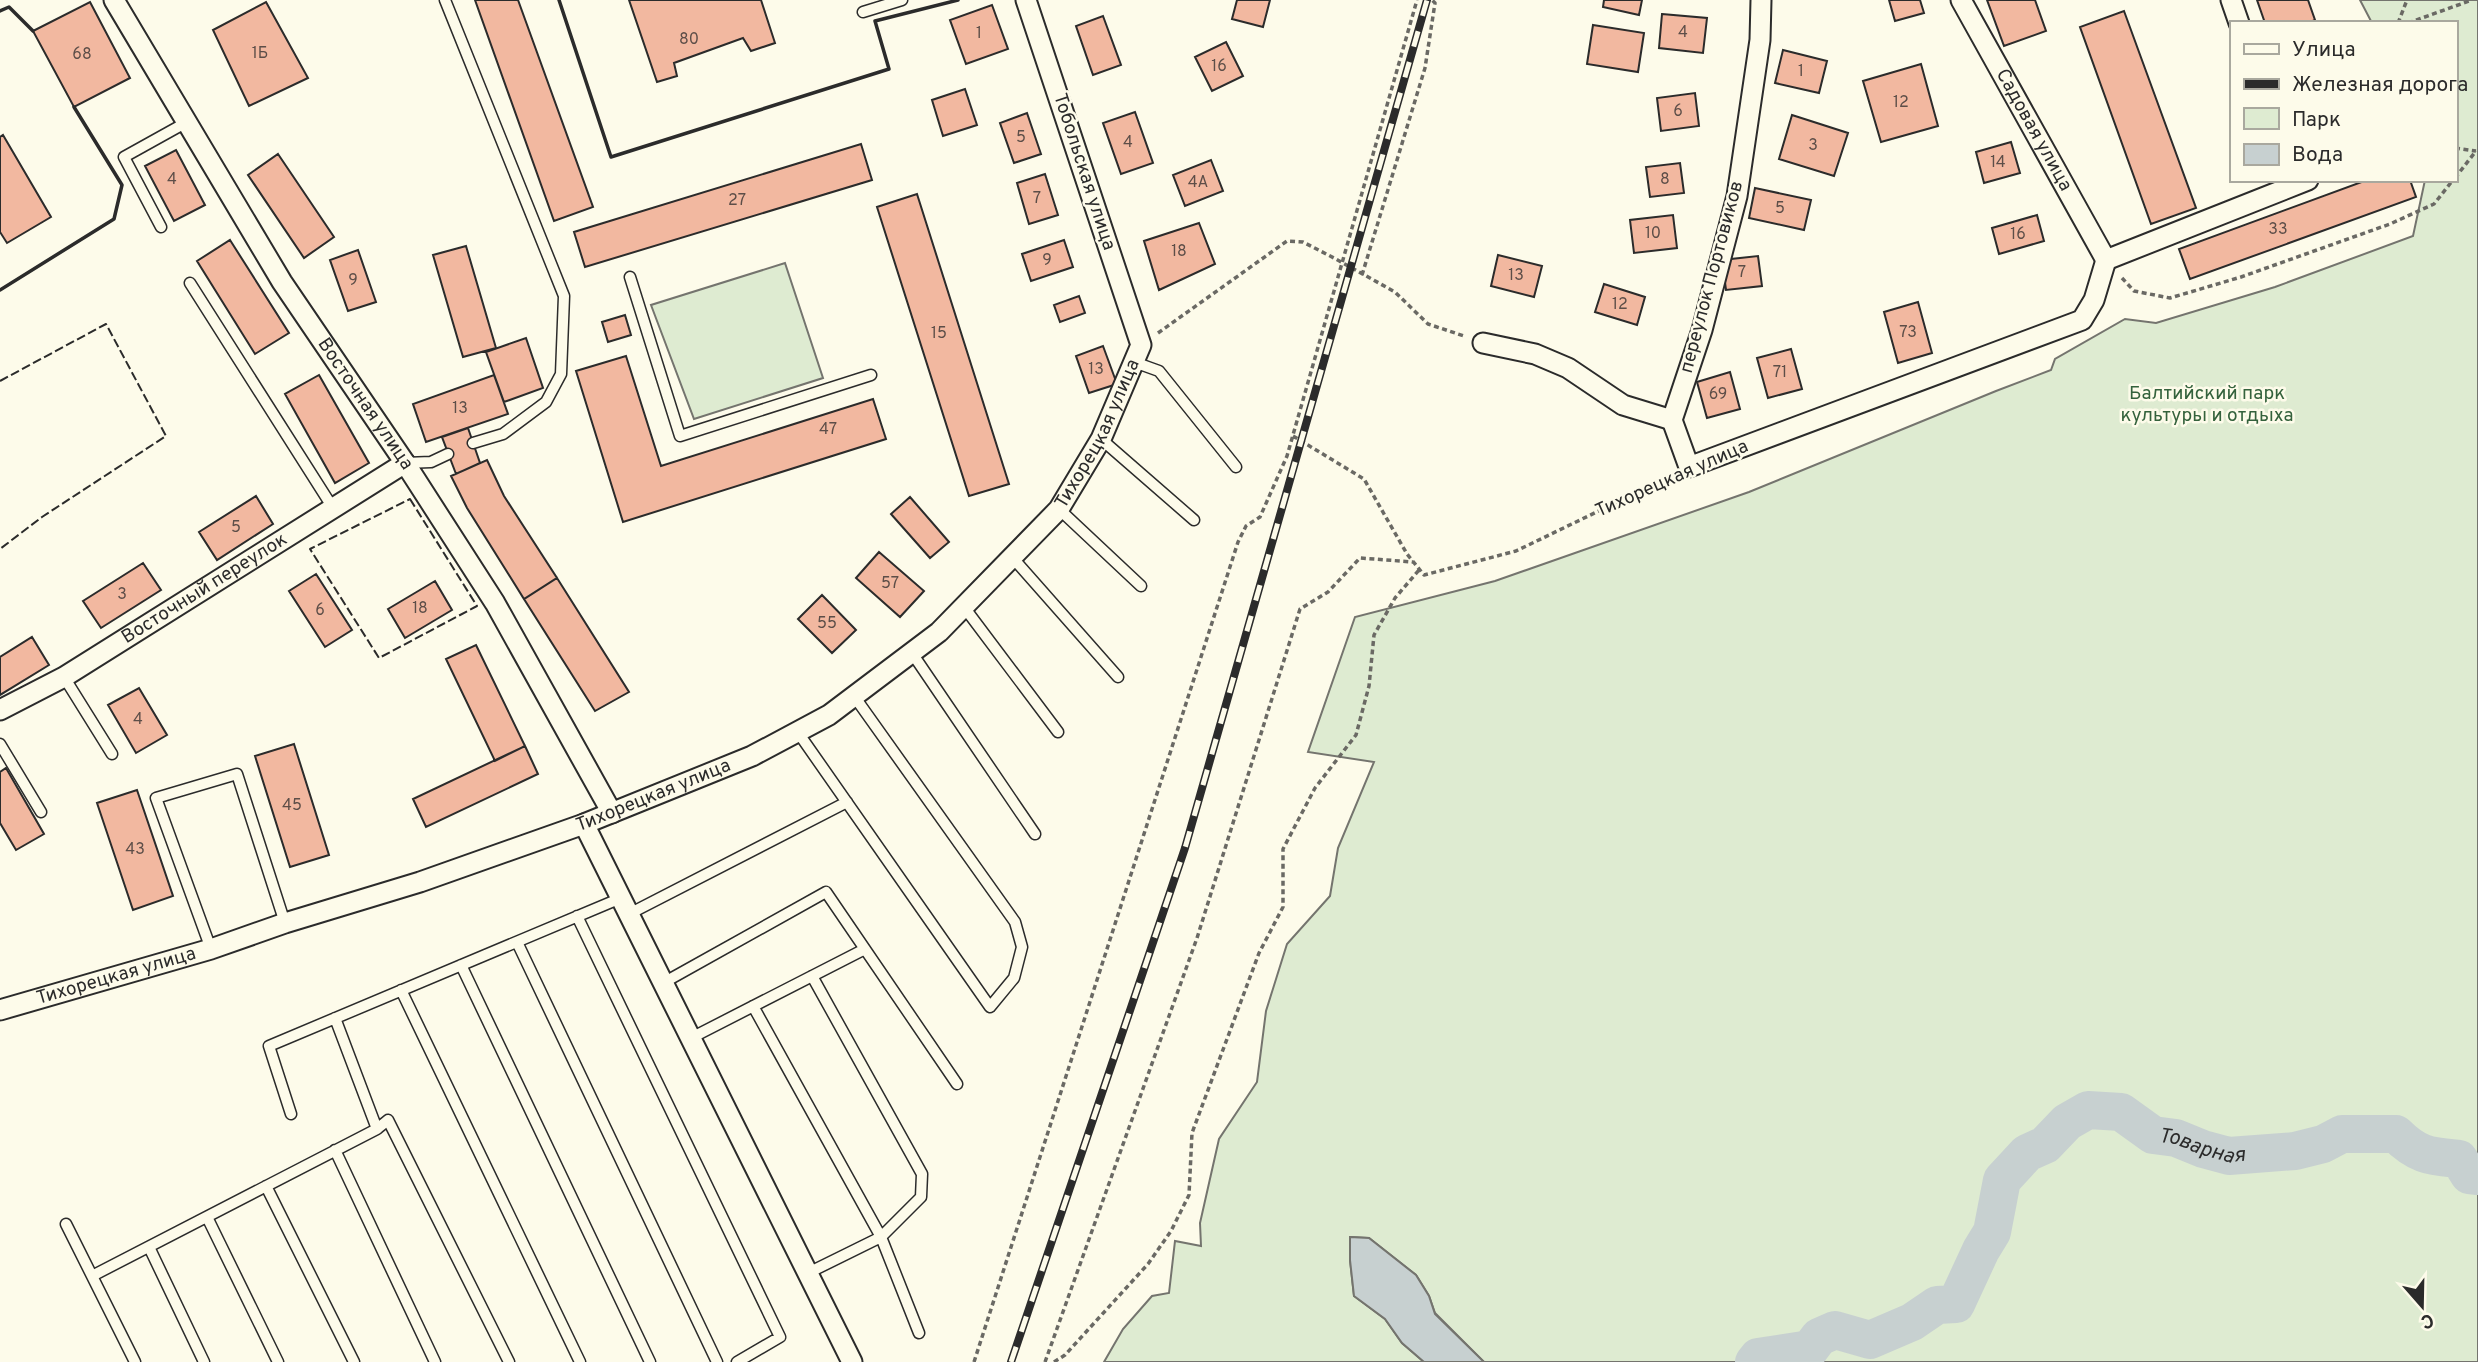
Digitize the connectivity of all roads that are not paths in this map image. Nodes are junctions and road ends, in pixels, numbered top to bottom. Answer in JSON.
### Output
{"nodes":[{"id":1,"x":114,"y":0,"type":"edge"},
{"id":2,"x":445,"y":0,"type":"edge"},
{"id":3,"x":902,"y":0,"type":"edge"},
{"id":4,"x":1026,"y":0,"type":"edge"},
{"id":5,"x":1761,"y":0,"type":"edge"},
{"id":6,"x":1961,"y":0,"type":"edge"},
{"id":7,"x":2231,"y":0,"type":"edge"},
{"id":8,"x":863,"y":12,"type":"dead end"},
{"id":9,"x":2238,"y":21,"type":"edge"},
{"id":10,"x":187,"y":122,"type":"junction"},
{"id":11,"x":2303,"y":182,"type":"edge"},
{"id":12,"x":161,"y":227,"type":"dead end"},
{"id":13,"x":2106,"y":260,"type":"junction"},
{"id":14,"x":630,"y":277,"type":"dead end"},
{"id":15,"x":190,"y":283,"type":"dead end"},
{"id":16,"x":1483,"y":343,"type":"road end"},
{"id":17,"x":1138,"y":353,"type":"junction"},
{"id":18,"x":870,"y":375,"type":"dead end"},
{"id":19,"x":1672,"y":420,"type":"junction"},
{"id":20,"x":1101,"y":439,"type":"junction"},
{"id":21,"x":473,"y":443,"type":"dead end"},
{"id":22,"x":449,"y":454,"type":"dead end"},
{"id":23,"x":405,"y":463,"type":"junction"},
{"id":24,"x":1236,"y":467,"type":"dead end"},
{"id":25,"x":333,"y":508,"type":"junction"},
{"id":26,"x":1059,"y":509,"type":"junction"},
{"id":27,"x":1194,"y":520,"type":"dead end"},
{"id":28,"x":1012,"y":557,"type":"junction"},
{"id":29,"x":1142,"y":586,"type":"dead end"},
{"id":30,"x":964,"y":607,"type":"junction"},
{"id":31,"x":912,"y":653,"type":"junction"},
{"id":32,"x":64,"y":677,"type":"junction"},
{"id":33,"x":1118,"y":677,"type":"dead end"},
{"id":34,"x":854,"y":696,"type":"junction"},
{"id":35,"x":0,"y":710,"type":"edge"},
{"id":36,"x":797,"y":731,"type":"junction"},
{"id":37,"x":1058,"y":732,"type":"dead end"},
{"id":38,"x":0,"y":744,"type":"edge"},
{"id":39,"x":112,"y":754,"type":"dead end"},
{"id":40,"x":847,"y":802,"type":"junction"},
{"id":41,"x":41,"y":813,"type":"dead end"},
{"id":42,"x":612,"y":813,"type":"junction"},
{"id":43,"x":584,"y":824,"type":"junction"},
{"id":44,"x":1035,"y":834,"type":"dead end"},
{"id":45,"x":625,"y":906,"type":"junction"},
{"id":46,"x":577,"y":916,"type":"junction"},
{"id":47,"x":285,"y":923,"type":"junction"},
{"id":48,"x":517,"y":942,"type":"junction"},
{"id":49,"x":211,"y":949,"type":"junction"},
{"id":50,"x":865,"y":949,"type":"junction"},
{"id":51,"x":461,"y":965,"type":"junction"},
{"id":52,"x":812,"y":976,"type":"junction"},
{"id":53,"x":663,"y":983,"type":"junction"},
{"id":54,"x":401,"y":990,"type":"junction"},
{"id":55,"x":753,"y":1006,"type":"junction"},
{"id":56,"x":0,"y":1010,"type":"edge"},
{"id":57,"x":335,"y":1018,"type":"junction"},
{"id":58,"x":691,"y":1038,"type":"junction"},
{"id":59,"x":957,"y":1084,"type":"dead end"},
{"id":60,"x":291,"y":1114,"type":"dead end"},
{"id":61,"x":377,"y":1129,"type":"junction"},
{"id":62,"x":335,"y":1150,"type":"junction"},
{"id":63,"x":266,"y":1186,"type":"junction"},
{"id":64,"x":207,"y":1217,"type":"junction"},
{"id":65,"x":66,"y":1224,"type":"dead end"},
{"id":66,"x":881,"y":1237,"type":"junction"},
{"id":67,"x":149,"y":1247,"type":"junction"},
{"id":68,"x":808,"y":1273,"type":"junction"},
{"id":69,"x":92,"y":1276,"type":"junction"},
{"id":70,"x":919,"y":1333,"type":"dead end"},
{"id":71,"x":135,"y":1362,"type":"edge"},
{"id":72,"x":204,"y":1362,"type":"edge"},
{"id":73,"x":278,"y":1362,"type":"edge"},
{"id":74,"x":354,"y":1362,"type":"edge"},
{"id":75,"x":435,"y":1362,"type":"edge"},
{"id":76,"x":509,"y":1362,"type":"edge"},
{"id":77,"x":580,"y":1362,"type":"edge"},
{"id":78,"x":650,"y":1362,"type":"edge"},
{"id":79,"x":717,"y":1362,"type":"edge"},
{"id":80,"x":737,"y":1362,"type":"edge"},
{"id":81,"x":852,"y":1362,"type":"edge"}],
"edges":[{"from":1,"to":10,"type":"street","name":"Восточная улица"},
{"from":2,"to":21,"type":"lane"},
{"from":3,"to":8,"type":"lane"},
{"from":4,"to":17,"type":"street","name":"Тобольская улица"},
{"from":5,"to":19,"type":"street","name":"переулок Портовиков"},
{"from":6,"to":13,"type":"street","name":"Садовая улица"},
{"from":7,"to":9,"type":"street"},
{"from":10,"to":12,"type":"lane"},
{"from":10,"to":23,"type":"street","name":"Восточная улица"},
{"from":11,"to":13,"type":"street"},
{"from":13,"to":19,"type":"street","name":"Тихорецкая улица"},
{"from":14,"to":18,"type":"lane"},
{"from":15,"to":25,"type":"lane"},
{"from":16,"to":19,"type":"street"},
{"from":17,"to":20,"type":"street","name":"Тихорецкая улица"},
{"from":17,"to":24,"type":"lane"},
{"from":20,"to":26,"type":"street","name":"Тихорецкая улица"},
{"from":20,"to":27,"type":"lane"},
{"from":22,"to":23,"type":"lane"},
{"from":23,"to":25,"type":"street","name":"Восточный переулок"},
{"from":23,"to":42,"type":"street","name":"Восточная улица"},
{"from":25,"to":32,"type":"street","name":"Восточный переулок"},
{"from":26,"to":28,"type":"street","name":"Тихорецкая улица"},
{"from":26,"to":29,"type":"lane"},
{"from":28,"to":30,"type":"street","name":"Тихорецкая улица"},
{"from":28,"to":33,"type":"lane"},
{"from":30,"to":31,"type":"street","name":"Тихорецкая улица"},
{"from":30,"to":37,"type":"lane"},
{"from":31,"to":34,"type":"street","name":"Тихорецкая улица"},
{"from":31,"to":44,"type":"lane"},
{"from":32,"to":35,"type":"street","name":"Восточный переулок"},
{"from":32,"to":39,"type":"lane"},
{"from":34,"to":36,"type":"street","name":"Тихорецкая улица"},
{"from":34,"to":40,"type":"lane"},
{"from":36,"to":40,"type":"lane"},
{"from":36,"to":42,"type":"street","name":"Тихорецкая улица"},
{"from":38,"to":41,"type":"lane"},
{"from":40,"to":45,"type":"lane"},
{"from":42,"to":43,"type":"street","name":"Тихорецкая улица"},
{"from":43,"to":45,"type":"street"},
{"from":43,"to":47,"type":"street","name":"Тихорецкая улица"},
{"from":45,"to":46,"type":"lane"},
{"from":45,"to":53,"type":"street"},
{"from":46,"to":48,"type":"lane"},
{"from":46,"to":80,"type":"lane"},
{"from":47,"to":49,"type":"street","name":"Тихорецкая улица"},
{"from":47,"to":49,"type":"lane"},
{"from":48,"to":51,"type":"lane"},
{"from":48,"to":79,"type":"lane"},
{"from":49,"to":56,"type":"street","name":"Тихорецкая улица"},
{"from":50,"to":52,"type":"lane"},
{"from":50,"to":53,"type":"lane"},
{"from":50,"to":59,"type":"lane"},
{"from":51,"to":54,"type":"lane"},
{"from":51,"to":78,"type":"lane"},
{"from":52,"to":55,"type":"lane"},
{"from":52,"to":66,"type":"lane"},
{"from":53,"to":58,"type":"street"},
{"from":54,"to":57,"type":"lane"},
{"from":54,"to":77,"type":"lane"},
{"from":55,"to":58,"type":"lane"},
{"from":55,"to":66,"type":"lane"},
{"from":57,"to":60,"type":"lane"},
{"from":57,"to":61,"type":"lane"},
{"from":58,"to":68,"type":"street"},
{"from":61,"to":62,"type":"lane"},
{"from":61,"to":76,"type":"lane"},
{"from":62,"to":63,"type":"lane"},
{"from":62,"to":75,"type":"lane"},
{"from":63,"to":64,"type":"lane"},
{"from":63,"to":74,"type":"lane"},
{"from":64,"to":67,"type":"lane"},
{"from":64,"to":73,"type":"lane"},
{"from":65,"to":69,"type":"lane"},
{"from":66,"to":68,"type":"lane"},
{"from":66,"to":70,"type":"lane"},
{"from":67,"to":69,"type":"lane"},
{"from":67,"to":72,"type":"lane"},
{"from":68,"to":81,"type":"street"},
{"from":69,"to":71,"type":"lane"}]}
